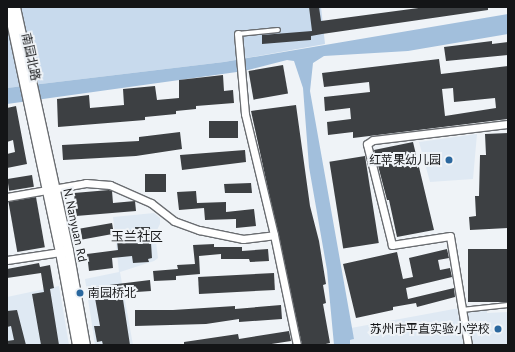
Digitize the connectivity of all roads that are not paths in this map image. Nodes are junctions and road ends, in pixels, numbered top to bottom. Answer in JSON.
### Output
{"nodes":[{"id":1,"x":8,"y":7,"type":"edge"},
{"id":2,"x":15,"y":7,"type":"edge"},
{"id":3,"x":278,"y":30,"type":"dead end"},
{"id":4,"x":238,"y":34,"type":"joint"},
{"id":5,"x":34,"y":112,"type":"junction"},
{"id":6,"x":508,"y":124,"type":"edge"},
{"id":7,"x":51,"y":190,"type":"junction"},
{"id":8,"x":7,"y":196,"type":"edge"},
{"id":9,"x":274,"y":235,"type":"junction"},
{"id":10,"x":60,"y":252,"type":"junction"},
{"id":11,"x":7,"y":260,"type":"edge"},
{"id":12,"x":508,"y":305,"type":"edge"},
{"id":13,"x":462,"y":310,"type":"junction"},
{"id":14,"x":77,"y":345,"type":"edge"},
{"id":15,"x":85,"y":345,"type":"edge"},
{"id":16,"x":297,"y":345,"type":"edge"},
{"id":17,"x":468,"y":345,"type":"edge"}],
"edges":[{"from":1,"to":5,"type":"main road","name":"南园北路"},
{"from":2,"to":5,"type":"main road","name":"南园北路"},
{"from":3,"to":4,"type":"lane"},
{"from":4,"to":9,"type":"street"},
{"from":5,"to":7,"type":"main road","name":"N. Nanyuan Rd"},
{"from":6,"to":13,"type":"street"},
{"from":7,"to":8,"type":"street"},
{"from":7,"to":9,"type":"street"},
{"from":7,"to":10,"type":"main road","name":"N. Nanyuan Rd"},
{"from":7,"to":15,"type":"main road","name":"N. Nanyuan Rd"},
{"from":9,"to":16,"type":"street"},
{"from":10,"to":11,"type":"street"},
{"from":10,"to":14,"type":"main road","name":"N. Nanyuan Rd"},
{"from":12,"to":13,"type":"lane"},
{"from":13,"to":17,"type":"street"}]}
